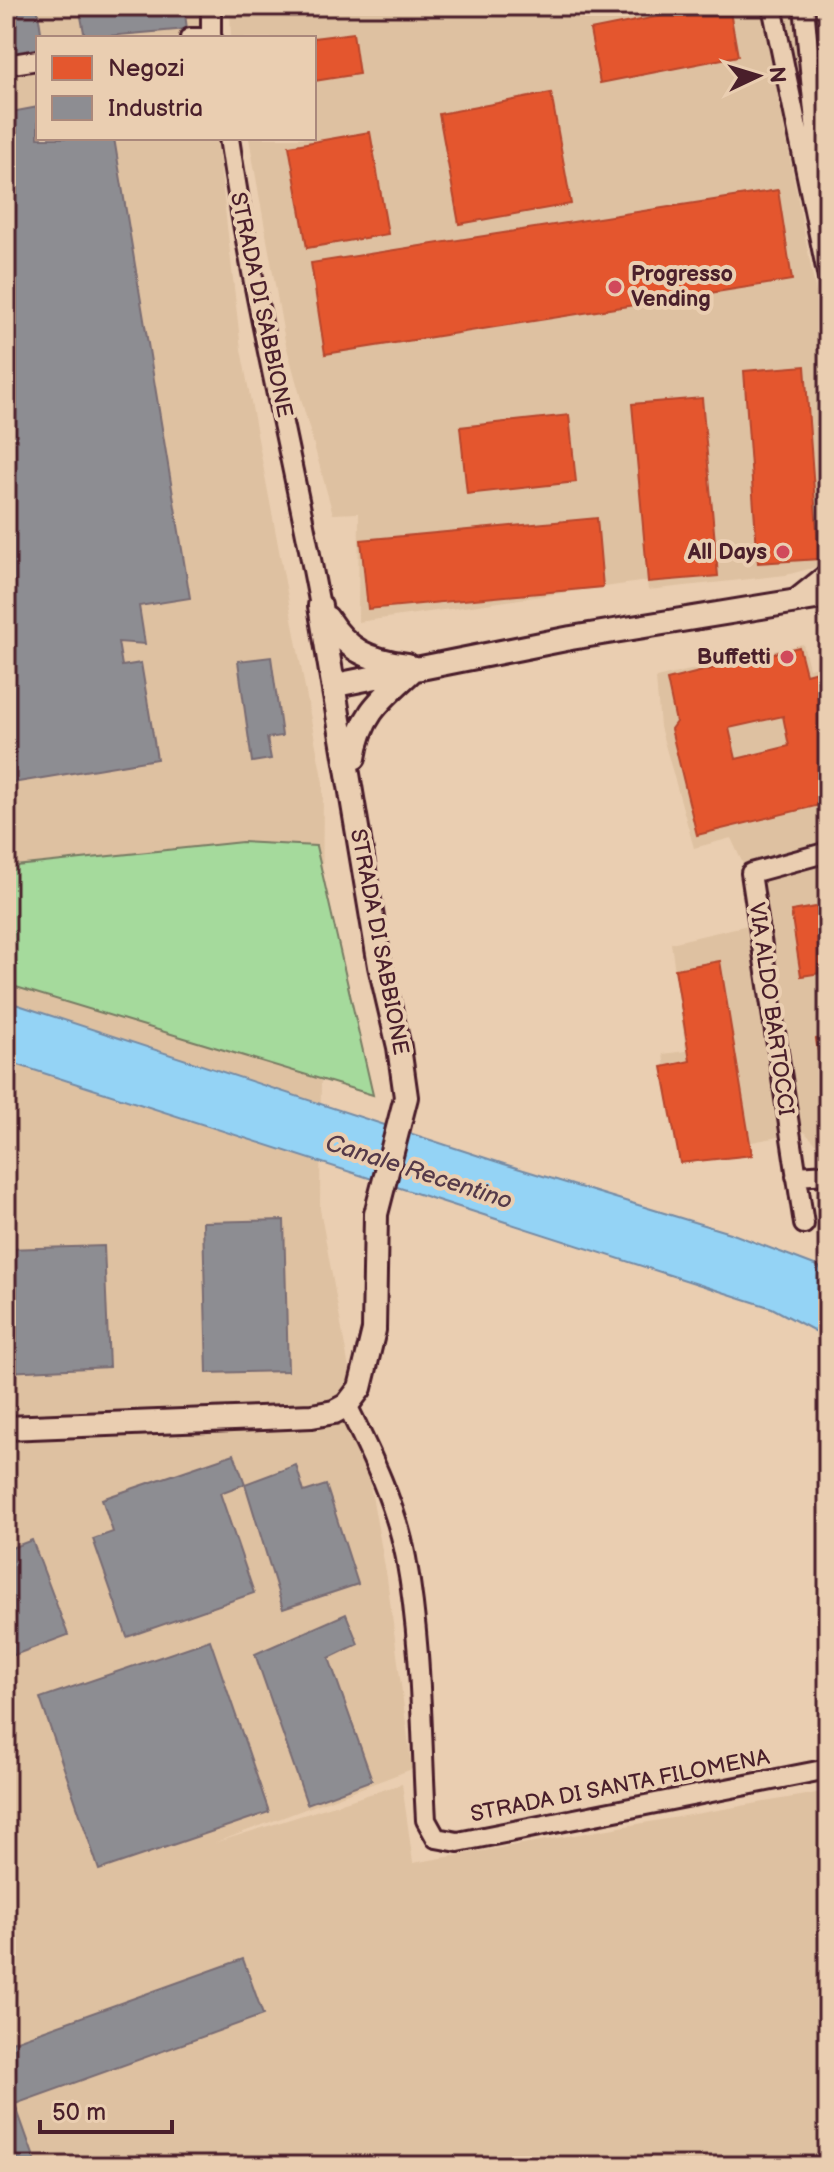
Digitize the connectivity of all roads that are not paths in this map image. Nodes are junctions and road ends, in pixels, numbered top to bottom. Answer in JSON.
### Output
{"nodes":[{"id":1,"x":211,"y":6,"type":"edge"},
{"id":2,"x":772,"y":6,"type":"edge"},
{"id":3,"x":804,"y":6,"type":"edge"},
{"id":4,"x":211,"y":36,"type":"edge"},
{"id":5,"x":36,"y":60,"type":"edge"},
{"id":6,"x":6,"y":65,"type":"edge"},
{"id":7,"x":229,"y":140,"type":"edge"},
{"id":8,"x":828,"y":256,"type":"edge"},
{"id":9,"x":828,"y":278,"type":"edge"},
{"id":10,"x":828,"y":573,"type":"edge"},
{"id":11,"x":828,"y":596,"type":"edge"},
{"id":12,"x":793,"y":601,"type":"junction"},
{"id":13,"x":320,"y":606,"type":"junction"},
{"id":14,"x":828,"y":610,"type":"edge"},
{"id":15,"x":416,"y":667,"type":"junction"},
{"id":16,"x":336,"y":685,"type":"junction"},
{"id":17,"x":350,"y":782,"type":"junction"},
{"id":18,"x":828,"y":852,"type":"edge"},
{"id":19,"x":828,"y":1174,"type":"edge"},
{"id":20,"x":796,"y":1176,"type":"junction"},
{"id":21,"x":804,"y":1224,"type":"dead end"},
{"id":22,"x":347,"y":1405,"type":"junction"},
{"id":23,"x":6,"y":1428,"type":"edge"},
{"id":24,"x":828,"y":1769,"type":"edge"}],
"edges":[{"from":1,"to":4,"type":"street"},
{"from":2,"to":9,"type":"street"},
{"from":3,"to":8,"type":"street"},
{"from":5,"to":6,"type":"street"},
{"from":7,"to":13,"type":"street","name":"STRADA DI SABBIONE"},
{"from":10,"to":12,"type":"street"},
{"from":11,"to":12,"type":"main road"},
{"from":12,"to":14,"type":"street"},
{"from":12,"to":15,"type":"main road"},
{"from":13,"to":15,"type":"main road"},
{"from":13,"to":16,"type":"main road","name":"STRADA DI SABBIONE"},
{"from":15,"to":16,"type":"main road"},
{"from":15,"to":17,"type":"main road"},
{"from":16,"to":17,"type":"main road","name":"STRADA DI SABBIONE"},
{"from":17,"to":22,"type":"main road","name":"STRADA DI SABBIONE"},
{"from":18,"to":20,"type":"street","name":"VIA ALDO BARTOCCI"},
{"from":19,"to":20,"type":"street"},
{"from":20,"to":21,"type":"street","name":"VIA ALDO BARTOCCI"},
{"from":22,"to":23,"type":"main road"},
{"from":22,"to":24,"type":"street","name":"STRADA DI SANTA FILOMENA"}]}
